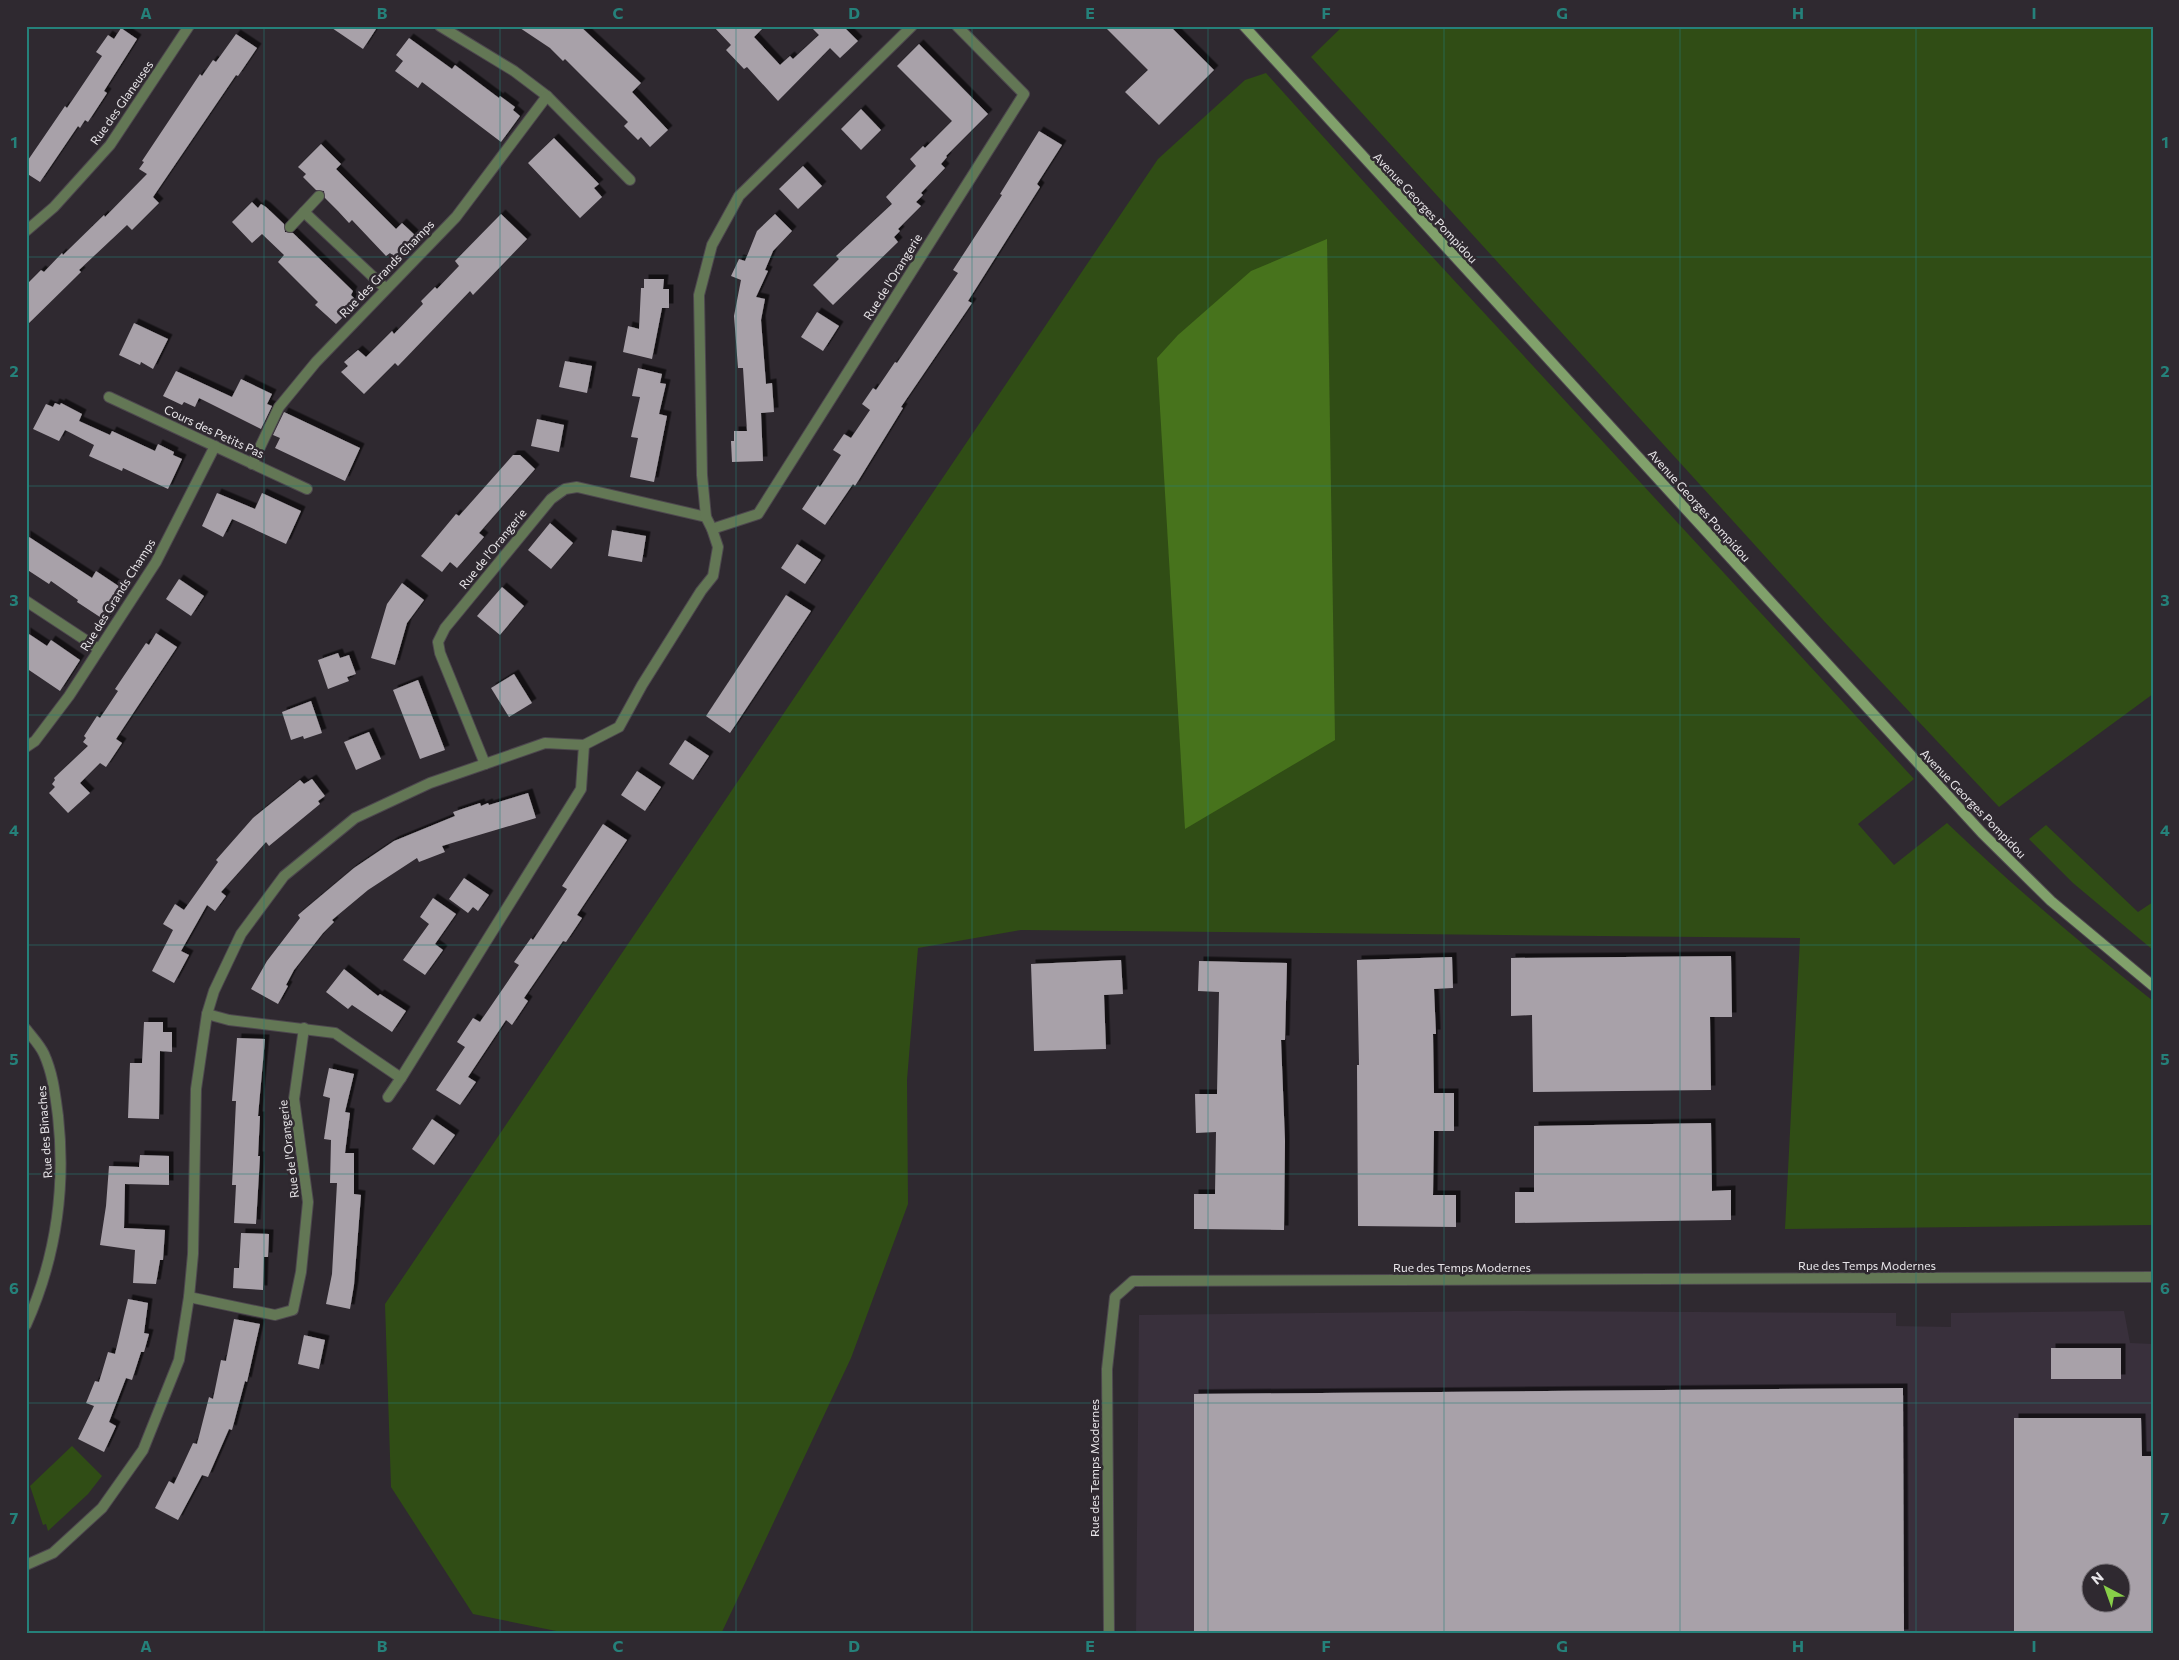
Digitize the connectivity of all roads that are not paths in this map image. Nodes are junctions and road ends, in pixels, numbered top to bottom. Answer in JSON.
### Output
{"nodes":[{"id":1,"x":189,"y":26,"type":"edge"},
{"id":2,"x":440,"y":26,"type":"edge"},
{"id":3,"x":912,"y":26,"type":"edge"},
{"id":4,"x":957,"y":26,"type":"edge"},
{"id":5,"x":1244,"y":26,"type":"edge"},
{"id":6,"x":547,"y":96,"type":"junction"},
{"id":7,"x":630,"y":180,"type":"dead end"},
{"id":8,"x":320,"y":196,"type":"dead end"},
{"id":9,"x":304,"y":212,"type":"junction"},
{"id":10,"x":290,"y":227,"type":"dead end"},
{"id":11,"x":26,"y":231,"type":"edge"},
{"id":12,"x":385,"y":288,"type":"junction"},
{"id":13,"x":109,"y":397,"type":"dead end"},
{"id":14,"x":215,"y":446,"type":"junction"},
{"id":15,"x":252,"y":464,"type":"junction"},
{"id":16,"x":307,"y":490,"type":"dead end"},
{"id":17,"x":706,"y":517,"type":"junction"},
{"id":18,"x":712,"y":529,"type":"junction"},
{"id":19,"x":26,"y":601,"type":"edge"},
{"id":20,"x":99,"y":649,"type":"junction"},
{"id":21,"x":584,"y":745,"type":"junction"},
{"id":22,"x":26,"y":747,"type":"edge"},
{"id":23,"x":485,"y":764,"type":"junction"},
{"id":24,"x":2153,"y":986,"type":"edge"},
{"id":25,"x":207,"y":1014,"type":"junction"},
{"id":26,"x":304,"y":1028,"type":"junction"},
{"id":27,"x":26,"y":1029,"type":"edge"},
{"id":28,"x":401,"y":1078,"type":"junction"},
{"id":29,"x":388,"y":1098,"type":"dead end"},
{"id":30,"x":2153,"y":1277,"type":"edge"},
{"id":31,"x":189,"y":1297,"type":"junction"},
{"id":32,"x":26,"y":1325,"type":"edge"},
{"id":33,"x":26,"y":1565,"type":"edge"},
{"id":34,"x":1109,"y":1634,"type":"edge"}],
"edges":[{"from":1,"to":11,"type":"street","name":"Rue des Glaneuses"},
{"from":2,"to":6,"type":"street"},
{"from":3,"to":17,"type":"street"},
{"from":4,"to":18,"type":"street","name":"Rue de l'Orangerie"},
{"from":5,"to":24,"type":"main road","name":"Avenue Georges Pompidou"},
{"from":6,"to":7,"type":"street"},
{"from":6,"to":12,"type":"street","name":"Rue des Grands Champs"},
{"from":8,"to":9,"type":"street"},
{"from":9,"to":10,"type":"street"},
{"from":9,"to":12,"type":"street"},
{"from":12,"to":15,"type":"street","name":"Rue des Grands Champs"},
{"from":13,"to":14,"type":"street","name":"Cours des Petits Pas"},
{"from":14,"to":15,"type":"street","name":"Cours des Petits Pas"},
{"from":14,"to":20,"type":"street","name":"Rue des Grands Champs"},
{"from":15,"to":16,"type":"street","name":"Cours des Petits Pas"},
{"from":17,"to":18,"type":"street"},
{"from":17,"to":23,"type":"street","name":"Rue de l'Orangerie"},
{"from":18,"to":21,"type":"street"},
{"from":19,"to":20,"type":"street"},
{"from":20,"to":22,"type":"street","name":"Rue des Grands Champs"},
{"from":21,"to":23,"type":"street"},
{"from":21,"to":28,"type":"street"},
{"from":23,"to":25,"type":"street"},
{"from":25,"to":26,"type":"street"},
{"from":25,"to":31,"type":"street"},
{"from":26,"to":28,"type":"street"},
{"from":26,"to":31,"type":"street","name":"Rue de l'Orangerie"},
{"from":27,"to":32,"type":"street","name":"Rue des Binaches"},
{"from":28,"to":29,"type":"street"},
{"from":30,"to":34,"type":"street","name":"Rue des Temps Modernes"},
{"from":31,"to":33,"type":"street"}]}
